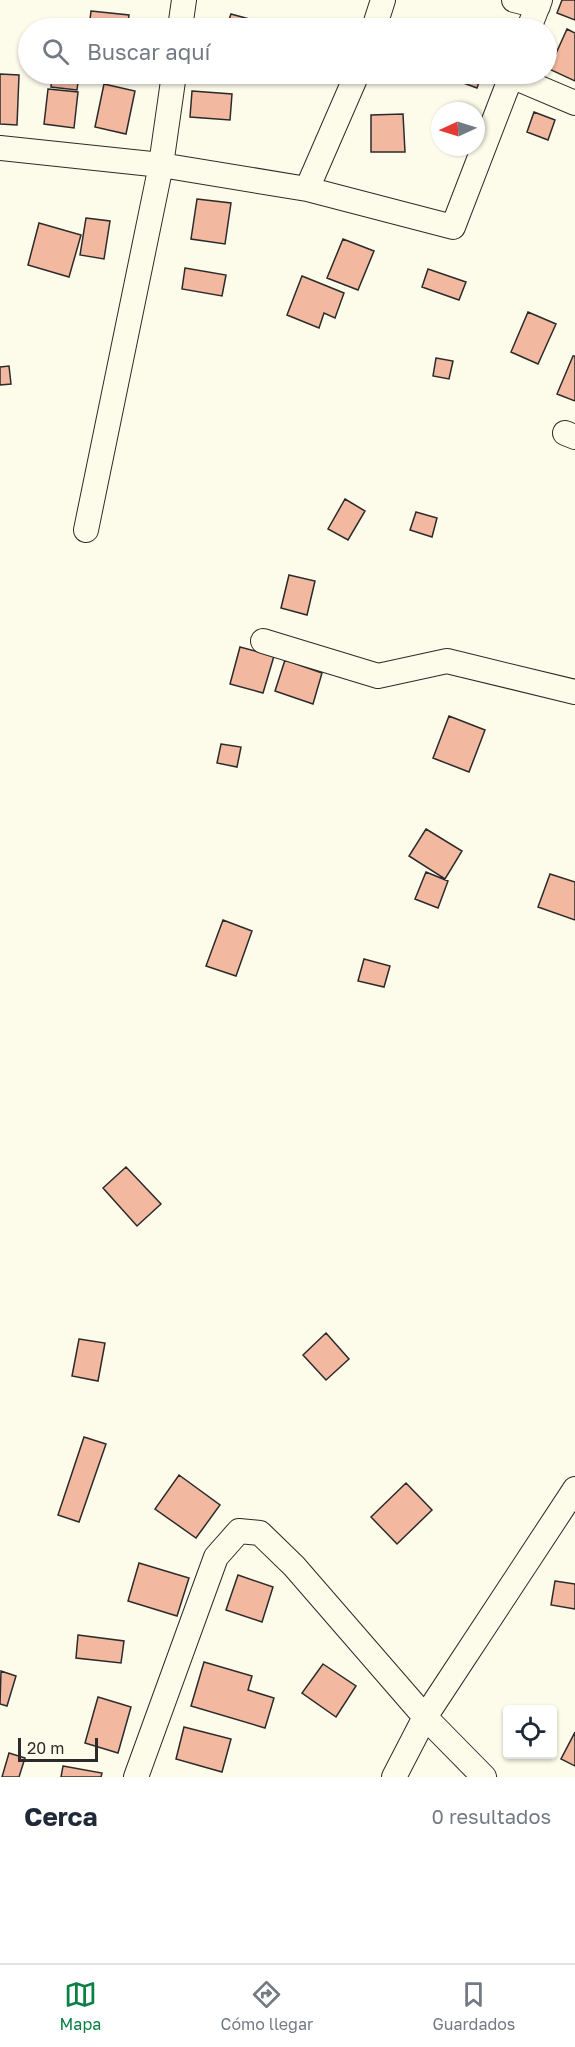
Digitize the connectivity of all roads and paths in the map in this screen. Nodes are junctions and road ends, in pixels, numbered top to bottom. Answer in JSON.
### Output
{"nodes":[{"id":1,"x":184,"y":0,"type":"edge"},
{"id":2,"x":383,"y":0,"type":"edge"},
{"id":3,"x":514,"y":0,"type":"edge"},
{"id":4,"x":539,"y":3,"type":"edge"},
{"id":5,"x":181,"y":18,"type":"edge"},
{"id":6,"x":377,"y":18,"type":"edge"},
{"id":7,"x":533,"y":18,"type":"edge"},
{"id":8,"x":173,"y":84,"type":"edge"},
{"id":9,"x":353,"y":84,"type":"edge"},
{"id":10,"x":508,"y":84,"type":"edge"},
{"id":11,"x":532,"y":84,"type":"edge"},
{"id":12,"x":575,"y":103,"type":"edge"},
{"id":13,"x":0,"y":148,"type":"edge"},
{"id":14,"x":161,"y":165,"type":"junction"},
{"id":15,"x":307,"y":189,"type":"junction"},
{"id":16,"x":86,"y":530,"type":"dead end"},
{"id":17,"x":263,"y":641,"type":"dead end"},
{"id":18,"x":575,"y":692,"type":"edge"},
{"id":19,"x":575,"y":1490,"type":"edge"},
{"id":20,"x":426,"y":1717,"type":"junction"},
{"id":21,"x":136,"y":1777,"type":"edge"},
{"id":22,"x":394,"y":1777,"type":"edge"},
{"id":23,"x":484,"y":1777,"type":"edge"}],
"edges":[{"from":1,"to":5,"type":"street"},
{"from":2,"to":6,"type":"street"},
{"from":3,"to":4,"type":"street"},
{"from":4,"to":7,"type":"street"},
{"from":8,"to":14,"type":"street"},
{"from":9,"to":15,"type":"street"},
{"from":10,"to":15,"type":"street"},
{"from":11,"to":12,"type":"street"},
{"from":13,"to":14,"type":"street"},
{"from":14,"to":15,"type":"street"},
{"from":14,"to":16,"type":"street"},
{"from":17,"to":18,"type":"street"},
{"from":19,"to":20,"type":"street"},
{"from":20,"to":21,"type":"street"},
{"from":20,"to":22,"type":"street"},
{"from":20,"to":23,"type":"street"}]}
